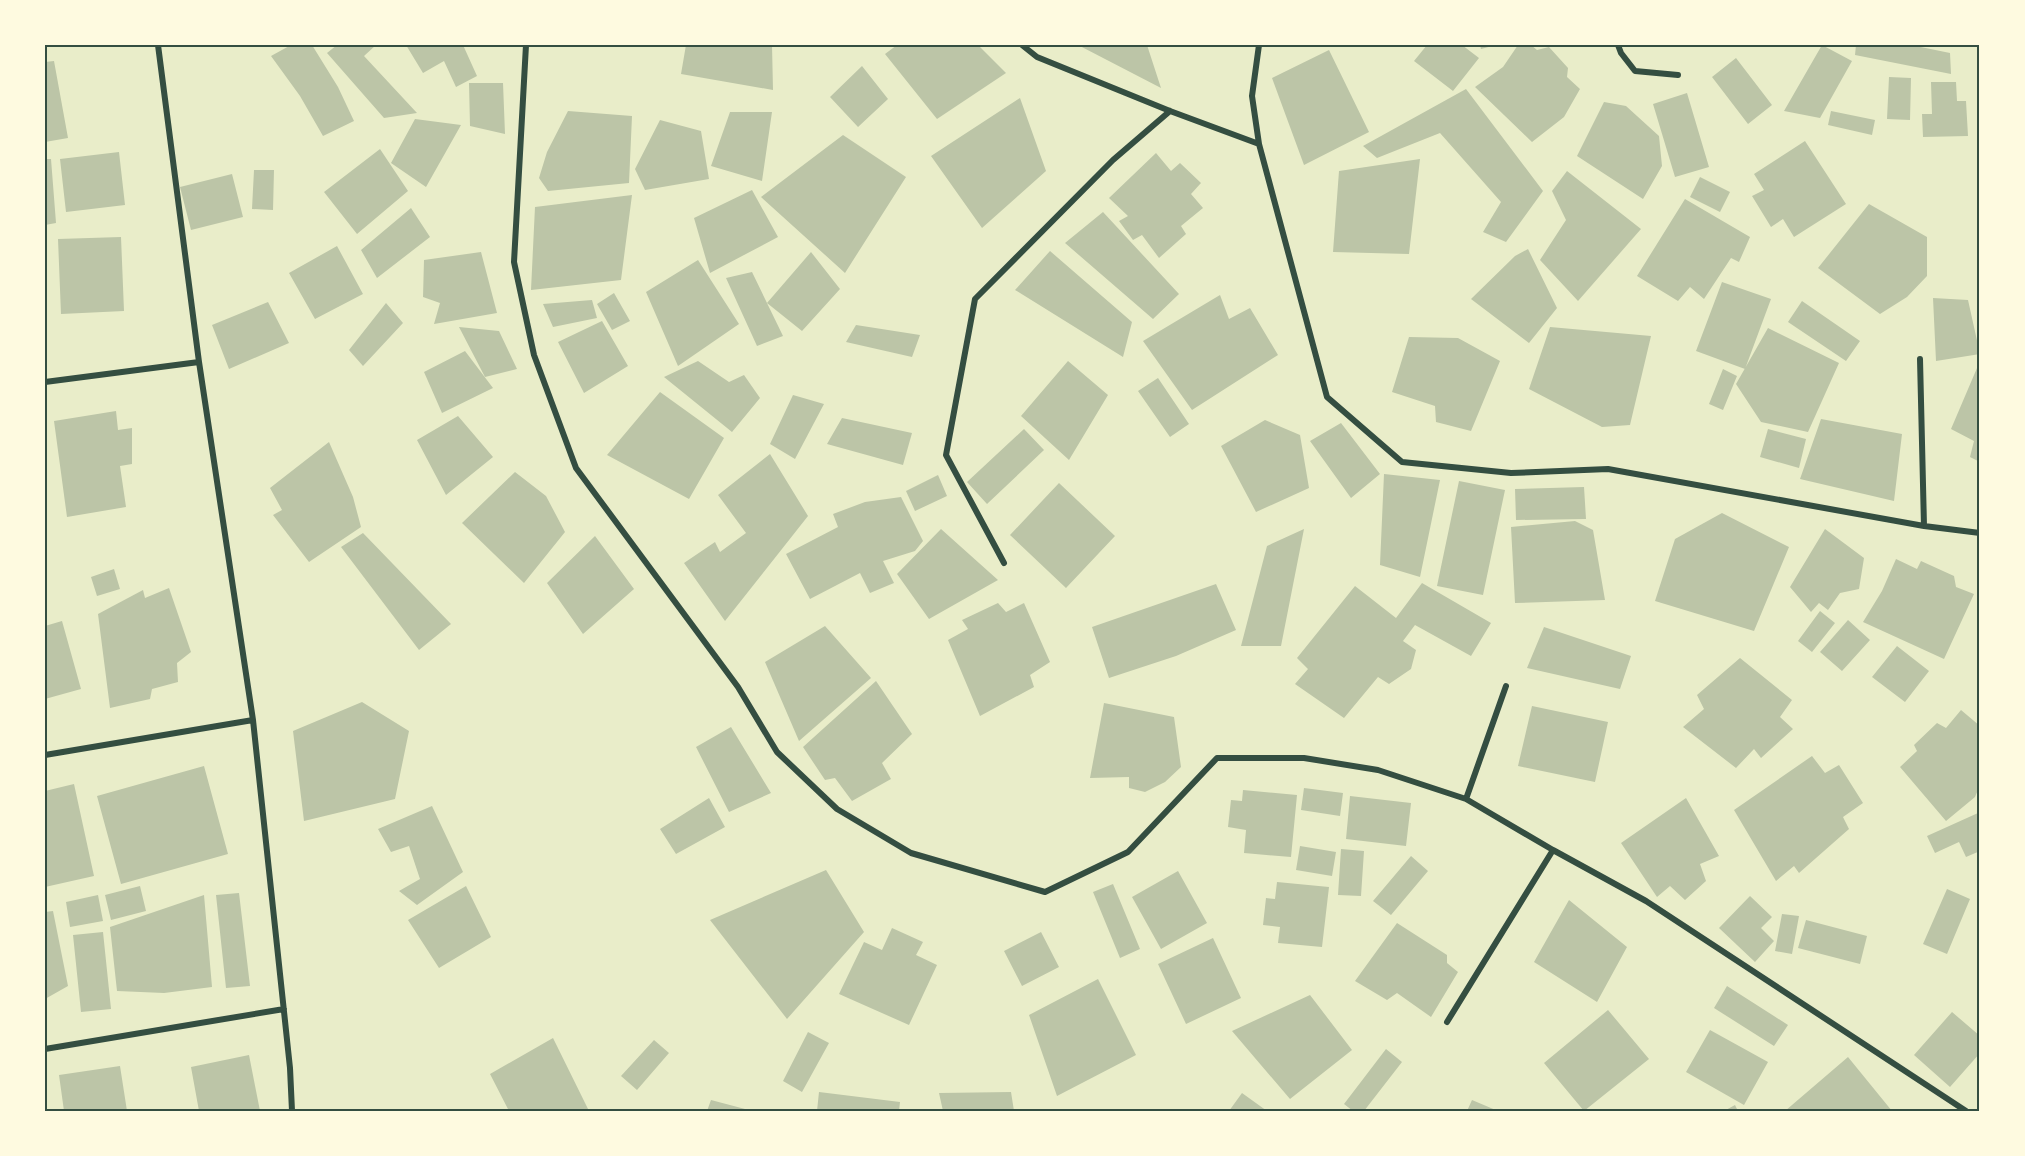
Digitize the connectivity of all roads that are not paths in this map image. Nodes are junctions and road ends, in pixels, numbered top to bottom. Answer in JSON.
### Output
{"nodes":[{"id":1,"x":158,"y":45,"type":"edge"},
{"id":2,"x":526,"y":45,"type":"edge"},
{"id":3,"x":1022,"y":45,"type":"edge"},
{"id":4,"x":1259,"y":45,"type":"edge"},
{"id":5,"x":1618,"y":45,"type":"edge"},
{"id":6,"x":1678,"y":75,"type":"dead end"},
{"id":7,"x":1170,"y":111,"type":"junction"},
{"id":8,"x":1259,"y":144,"type":"junction"},
{"id":9,"x":1920,"y":359,"type":"dead end"},
{"id":10,"x":199,"y":362,"type":"junction"},
{"id":11,"x":45,"y":382,"type":"edge"},
{"id":12,"x":1923,"y":525,"type":"junction"},
{"id":13,"x":1980,"y":533,"type":"edge"},
{"id":14,"x":1004,"y":563,"type":"dead end"},
{"id":15,"x":1506,"y":686,"type":"dead end"},
{"id":16,"x":253,"y":720,"type":"junction"},
{"id":17,"x":45,"y":755,"type":"edge"},
{"id":18,"x":1466,"y":799,"type":"junction"},
{"id":19,"x":1553,"y":850,"type":"junction"},
{"id":20,"x":284,"y":1009,"type":"junction"},
{"id":21,"x":1447,"y":1022,"type":"dead end"},
{"id":22,"x":45,"y":1048,"type":"edge"},
{"id":23,"x":292,"y":1111,"type":"edge"},
{"id":24,"x":1966,"y":1111,"type":"edge"}],
"edges":[{"from":1,"to":10,"type":"street"},
{"from":2,"to":18,"type":"street"},
{"from":3,"to":7,"type":"street"},
{"from":4,"to":8,"type":"street"},
{"from":5,"to":6,"type":"street"},
{"from":7,"to":8,"type":"street"},
{"from":7,"to":14,"type":"street"},
{"from":8,"to":12,"type":"street"},
{"from":9,"to":12,"type":"street"},
{"from":10,"to":11,"type":"street"},
{"from":10,"to":16,"type":"street"},
{"from":12,"to":13,"type":"street"},
{"from":15,"to":18,"type":"street"},
{"from":16,"to":17,"type":"street"},
{"from":16,"to":20,"type":"street"},
{"from":18,"to":19,"type":"street"},
{"from":19,"to":21,"type":"street"},
{"from":19,"to":24,"type":"street"},
{"from":20,"to":22,"type":"street"},
{"from":20,"to":23,"type":"street"}]}
